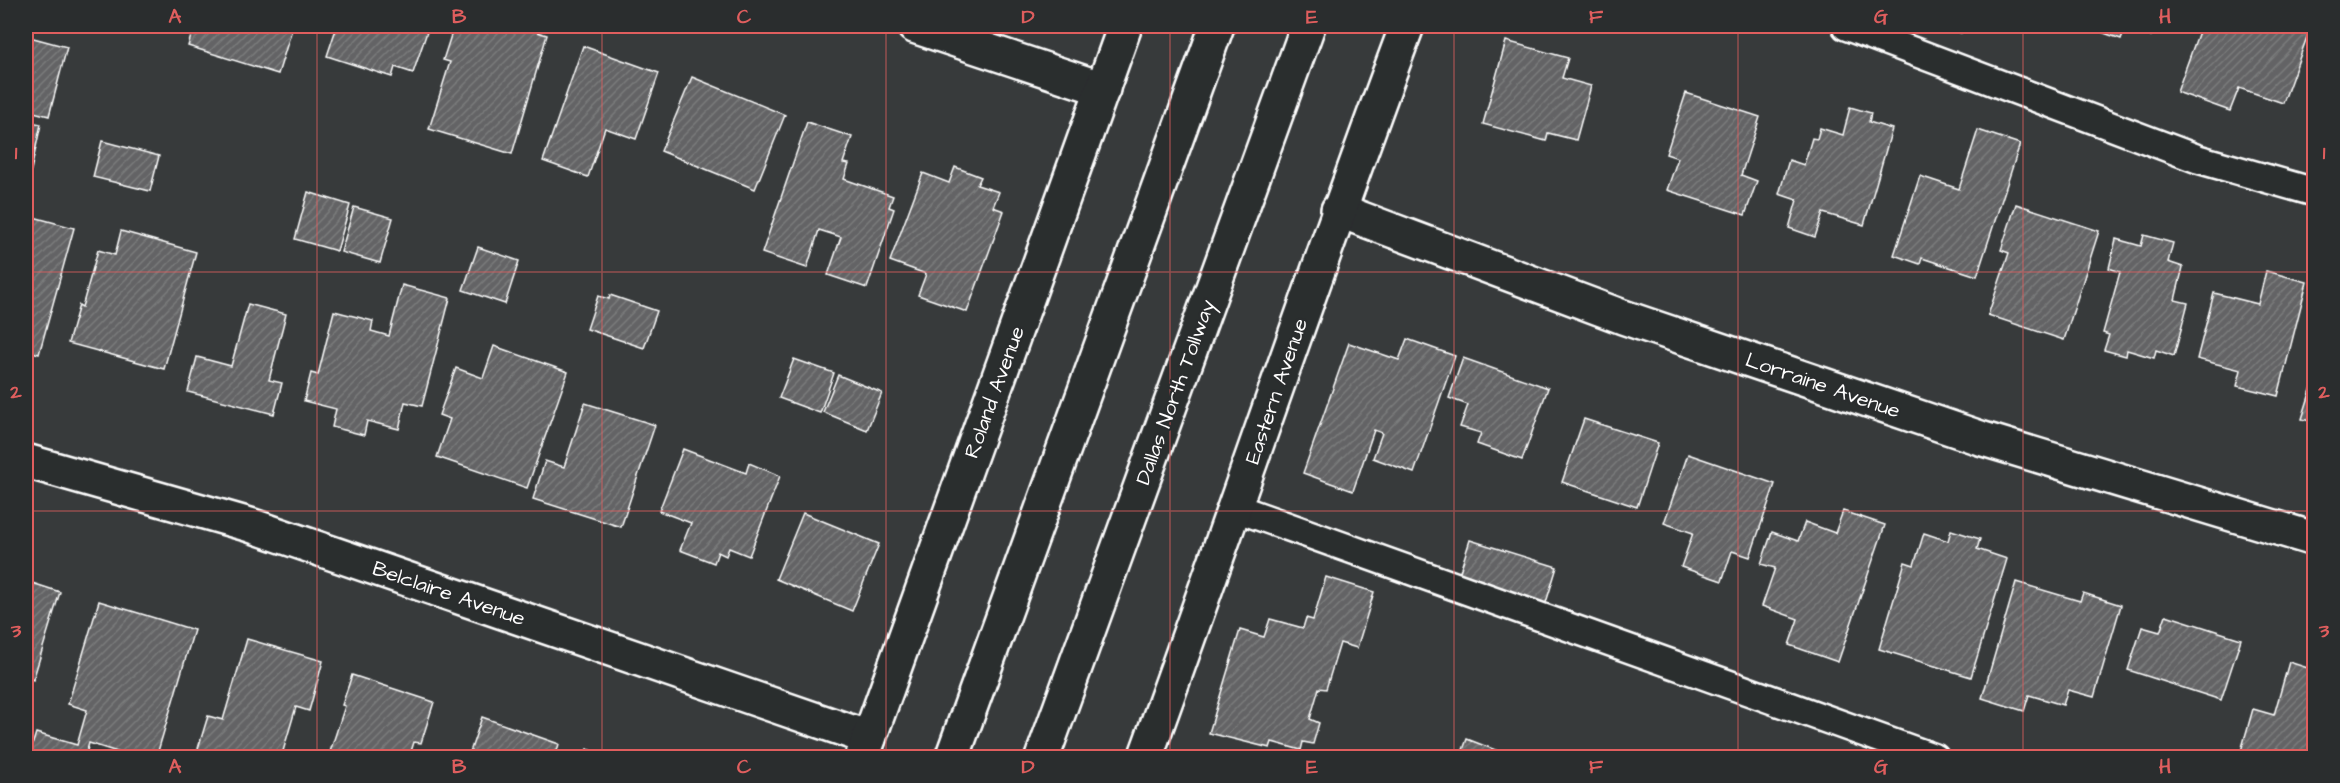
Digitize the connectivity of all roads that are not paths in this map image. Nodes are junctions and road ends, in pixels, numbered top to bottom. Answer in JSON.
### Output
{"nodes":[{"id":1,"x":914,"y":26,"type":"edge"},
{"id":2,"x":1125,"y":26,"type":"edge"},
{"id":3,"x":1217,"y":26,"type":"edge"},
{"id":4,"x":1308,"y":26,"type":"edge"},
{"id":5,"x":1407,"y":26,"type":"edge"},
{"id":6,"x":1846,"y":26,"type":"edge"},
{"id":7,"x":1103,"y":89,"type":"junction"},
{"id":8,"x":2314,"y":192,"type":"edge"},
{"id":9,"x":1338,"y":210,"type":"junction"},
{"id":10,"x":26,"y":461,"type":"edge"},
{"id":11,"x":1236,"y":508,"type":"junction"},
{"id":12,"x":2314,"y":539,"type":"edge"},
{"id":13,"x":865,"y":748,"type":"edge"},
{"id":14,"x":952,"y":758,"type":"edge"},
{"id":15,"x":1042,"y":758,"type":"edge"},
{"id":16,"x":1145,"y":758,"type":"edge"},
{"id":17,"x":1935,"y":758,"type":"edge"}],
"edges":[{"from":1,"to":7,"type":"main road"},
{"from":2,"to":7,"type":"main road","name":"Roland Avenue"},
{"from":3,"to":14,"type":"main road"},
{"from":4,"to":15,"type":"main road","name":"Dallas North Tollway"},
{"from":5,"to":9,"type":"main road","name":"Eastern Avenue"},
{"from":6,"to":8,"type":"lane"},
{"from":7,"to":13,"type":"main road","name":"Roland Avenue"},
{"from":9,"to":11,"type":"main road","name":"Eastern Avenue"},
{"from":9,"to":12,"type":"main road","name":"Lorraine Avenue"},
{"from":10,"to":13,"type":"main road","name":"Belclaire Avenue"},
{"from":11,"to":16,"type":"main road","name":"Eastern Avenue"},
{"from":11,"to":17,"type":"lane"}]}
